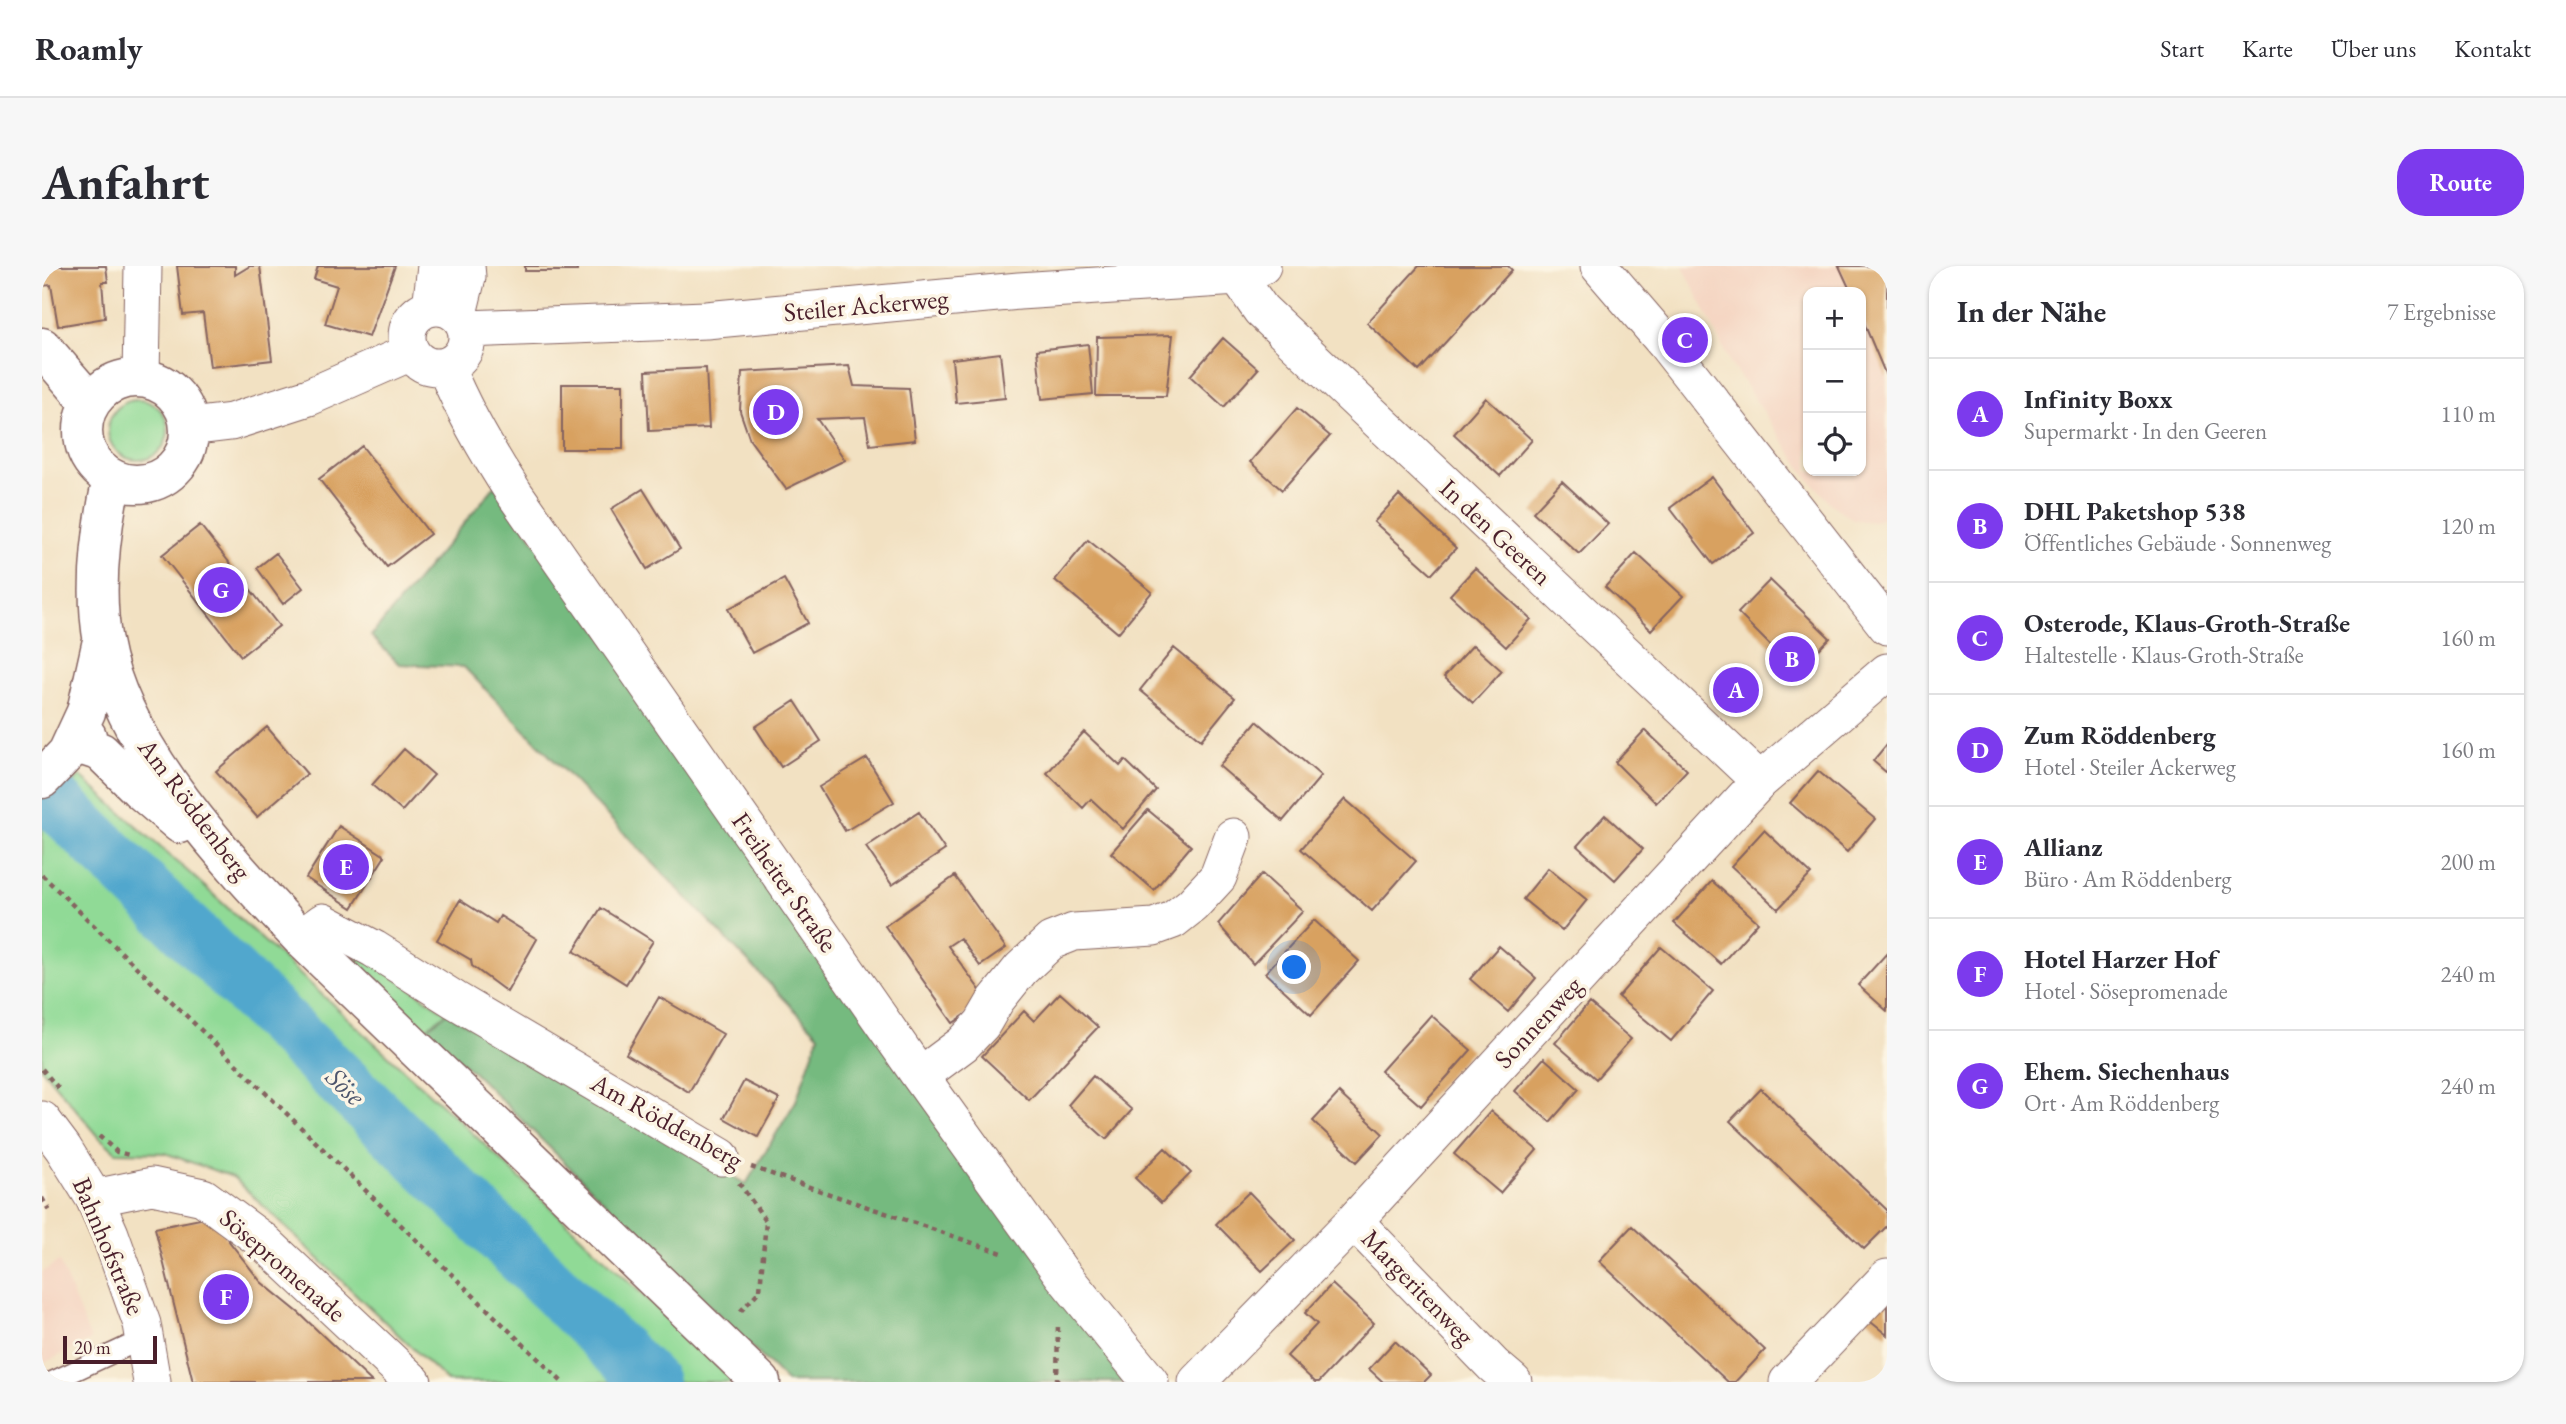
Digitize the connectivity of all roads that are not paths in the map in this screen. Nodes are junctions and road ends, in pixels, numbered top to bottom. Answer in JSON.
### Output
{"nodes":[{"id":1,"x":143,"y":266,"type":"edge"},
{"id":2,"x":436,"y":266,"type":"edge"},
{"id":3,"x":467,"y":266,"type":"edge"},
{"id":4,"x":1600,"y":266,"type":"edge"},
{"id":5,"x":1250,"y":271,"type":"edge"},
{"id":6,"x":1016,"y":279,"type":"edge"},
{"id":7,"x":452,"y":317,"type":"junction"},
{"id":8,"x":42,"y":347,"type":"edge"},
{"id":9,"x":411,"y":352,"type":"junction"},
{"id":10,"x":446,"y":366,"type":"junction"},
{"id":11,"x":141,"y":378,"type":"junction"},
{"id":12,"x":93,"y":400,"type":"junction"},
{"id":13,"x":189,"y":427,"type":"junction"},
{"id":14,"x":113,"y":478,"type":"junction"},
{"id":15,"x":1887,"y":626,"type":"edge"},
{"id":16,"x":102,"y":639,"type":"junction"},
{"id":17,"x":1887,"y":671,"type":"edge"},
{"id":18,"x":124,"y":706,"type":"junction"},
{"id":19,"x":62,"y":759,"type":"edge"},
{"id":20,"x":1760,"y":781,"type":"junction"},
{"id":21,"x":1233,"y":837,"type":"dead end"},
{"id":22,"x":233,"y":862,"type":"junction"},
{"id":23,"x":301,"y":938,"type":"junction"},
{"id":24,"x":920,"y":1076,"type":"junction"},
{"id":25,"x":54,"y":1109,"type":"edge"},
{"id":26,"x":728,"y":1167,"type":"road end"},
{"id":27,"x":94,"y":1198,"type":"junction"},
{"id":28,"x":1354,"y":1221,"type":"junction"},
{"id":29,"x":1887,"y":1278,"type":"edge"},
{"id":30,"x":145,"y":1338,"type":"junction"},
{"id":31,"x":51,"y":1382,"type":"edge"},
{"id":32,"x":152,"y":1382,"type":"edge"},
{"id":33,"x":413,"y":1382,"type":"edge"},
{"id":34,"x":761,"y":1382,"type":"edge"},
{"id":35,"x":1150,"y":1382,"type":"edge"},
{"id":36,"x":1197,"y":1382,"type":"edge"},
{"id":37,"x":1513,"y":1382,"type":"edge"},
{"id":38,"x":1788,"y":1382,"type":"edge"}],
"edges":[{"from":1,"to":11,"type":"street"},
{"from":2,"to":7,"type":"street"},
{"from":3,"to":7,"type":"street"},
{"from":4,"to":15,"type":"street"},
{"from":5,"to":6,"type":"street","name":"Steiler Ackerweg"},
{"from":5,"to":20,"type":"street","name":"In den Geeren"},
{"from":6,"to":7,"type":"street","name":"Steiler Ackerweg"},
{"from":7,"to":9,"type":"street"},
{"from":7,"to":10,"type":"street"},
{"from":8,"to":12,"type":"main road"},
{"from":9,"to":10,"type":"street"},
{"from":9,"to":13,"type":"street"},
{"from":10,"to":24,"type":"street","name":"Freiheiter Straße"},
{"from":11,"to":12,"type":"main road"},
{"from":11,"to":13,"type":"main road"},
{"from":12,"to":14,"type":"main road"},
{"from":13,"to":14,"type":"main road"},
{"from":14,"to":16,"type":"main road"},
{"from":16,"to":18,"type":"main road","name":"Am Röddenberg"},
{"from":16,"to":19,"type":"main road"},
{"from":17,"to":20,"type":"street","name":"Sonnenweg"},
{"from":18,"to":19,"type":"main road"},
{"from":18,"to":22,"type":"main road","name":"Am Röddenberg"},
{"from":19,"to":22,"type":"main road"},
{"from":20,"to":28,"type":"street","name":"Sonnenweg"},
{"from":21,"to":24,"type":"street"},
{"from":22,"to":23,"type":"main road","name":"Am Röddenberg"},
{"from":23,"to":26,"type":"street","name":"Am Röddenberg"},
{"from":23,"to":34,"type":"main road","name":"Am Röddenberg"},
{"from":24,"to":35,"type":"street","name":"Freiheiter Straße"},
{"from":25,"to":27,"type":"street","name":"Bahnhofstraße"},
{"from":27,"to":30,"type":"street","name":"Bahnhofstraße"},
{"from":27,"to":33,"type":"street","name":"Sösepromenade"},
{"from":28,"to":36,"type":"street","name":"Sonnenweg"},
{"from":28,"to":37,"type":"street","name":"Margeritenweg"},
{"from":29,"to":38,"type":"street"},
{"from":30,"to":31,"type":"lane"},
{"from":30,"to":32,"type":"street","name":"Bahnhofstraße"}]}
